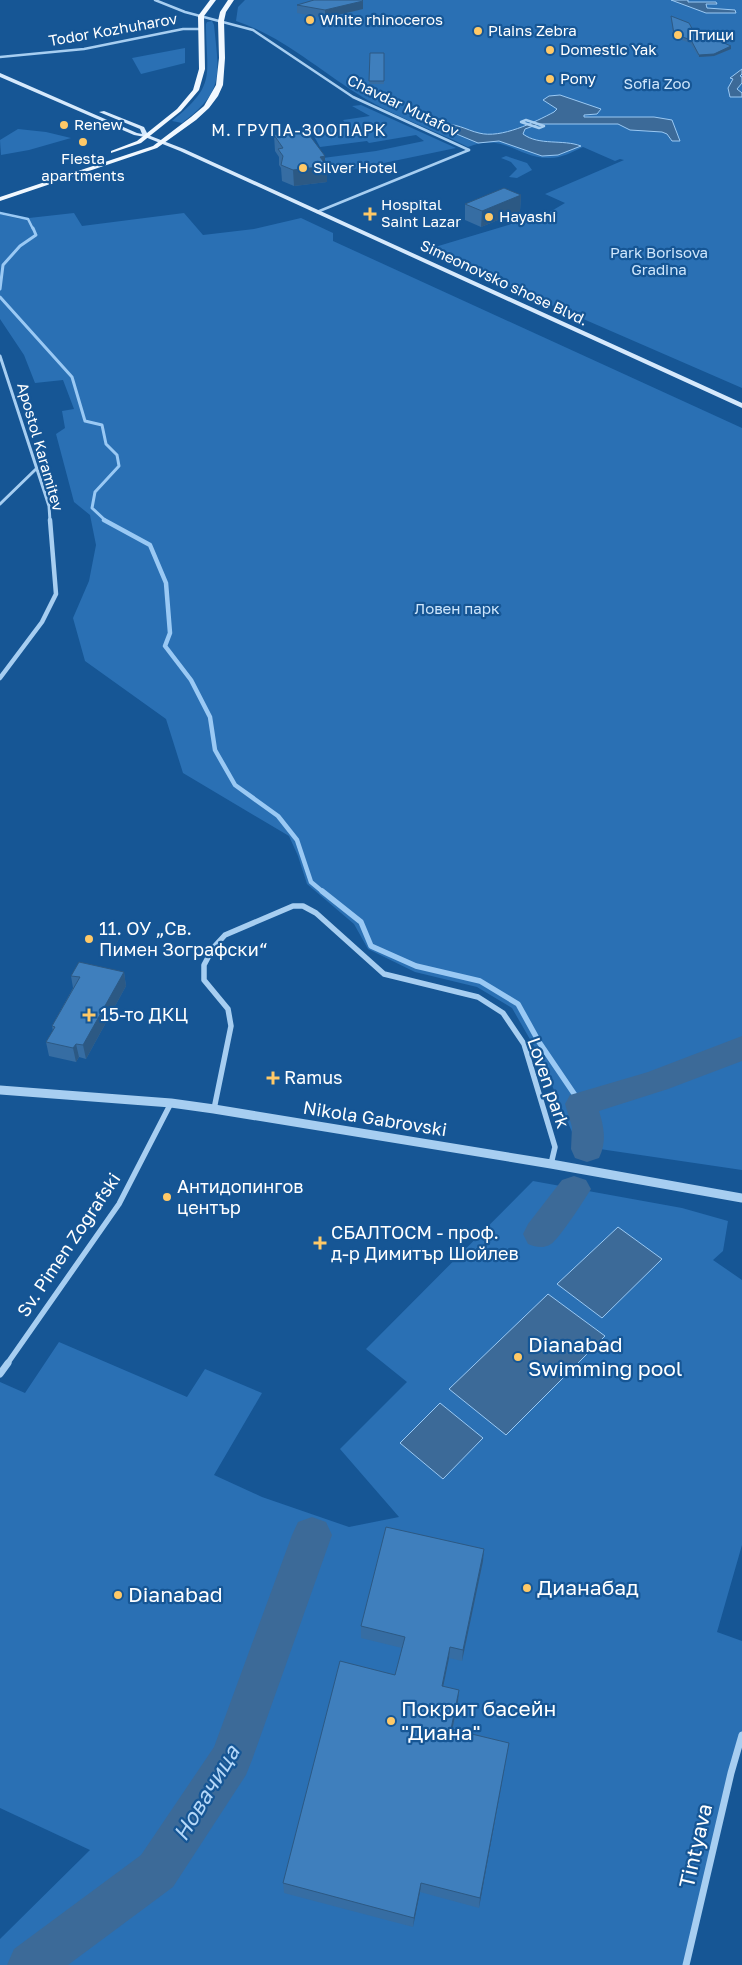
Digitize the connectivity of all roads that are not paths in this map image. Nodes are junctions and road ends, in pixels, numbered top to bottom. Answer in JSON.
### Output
{"nodes":[{"id":1,"x":155,"y":0,"type":"edge"},
{"id":2,"x":212,"y":0,"type":"edge"},
{"id":3,"x":232,"y":0,"type":"edge"},
{"id":4,"x":201,"y":16,"type":"junction"},
{"id":5,"x":221,"y":21,"type":"junction"},
{"id":6,"x":200,"y":29,"type":"junction"},
{"id":7,"x":0,"y":57,"type":"edge"},
{"id":8,"x":0,"y":68,"type":"edge"},
{"id":9,"x":0,"y":74,"type":"edge"},
{"id":10,"x":526,"y":120,"type":"joint"},
{"id":11,"x":146,"y":136,"type":"junction"},
{"id":12,"x":164,"y":142,"type":"junction"},
{"id":13,"x":0,"y":192,"type":"edge"},
{"id":14,"x":0,"y":199,"type":"edge"},
{"id":15,"x":316,"y":212,"type":"junction"},
{"id":16,"x":0,"y":356,"type":"edge"},
{"id":17,"x":742,"y":406,"type":"edge"},
{"id":18,"x":36,"y":469,"type":"junction"},
{"id":19,"x":0,"y":504,"type":"edge"},
{"id":20,"x":0,"y":678,"type":"edge"},
{"id":21,"x":0,"y":1090,"type":"edge"},
{"id":22,"x":171,"y":1103,"type":"junction"},
{"id":23,"x":214,"y":1109,"type":"junction"},
{"id":24,"x":551,"y":1164,"type":"junction"},
{"id":25,"x":742,"y":1198,"type":"edge"},
{"id":26,"x":0,"y":1374,"type":"edge"},
{"id":27,"x":742,"y":1735,"type":"edge"},
{"id":28,"x":686,"y":1965,"type":"edge"}],
"edges":[{"from":1,"to":4,"type":"street","name":"Chavdar Mutafov"},
{"from":2,"to":4,"type":"main road"},
{"from":3,"to":5,"type":"main road"},
{"from":4,"to":5,"type":"street","name":"Chavdar Mutafov"},
{"from":4,"to":6,"type":"main road"},
{"from":5,"to":12,"type":"main road"},
{"from":5,"to":15,"type":"street","name":"Chavdar Mutafov"},
{"from":6,"to":7,"type":"street","name":"Todor Kozhuharov"},
{"from":6,"to":11,"type":"main road"},
{"from":8,"to":11,"type":"main road","name":"Simeonovsko shose Blvd."},
{"from":9,"to":11,"type":"main road","name":"Simeonovsko shose Blvd."},
{"from":10,"to":10,"type":"street"},
{"from":11,"to":12,"type":"main road","name":"Simeonovsko shose Blvd."},
{"from":11,"to":13,"type":"main road"},
{"from":12,"to":14,"type":"main road"},
{"from":12,"to":15,"type":"main road","name":"Simeonovsko shose Blvd."},
{"from":15,"to":17,"type":"main road","name":"Simeonovsko shose Blvd."},
{"from":16,"to":18,"type":"street","name":"Apostol Karamitev"},
{"from":18,"to":19,"type":"street"},
{"from":18,"to":20,"type":"street","name":"Apostol Karamitev"},
{"from":21,"to":22,"type":"street","name":"Nikola Gabrovski"},
{"from":22,"to":23,"type":"street","name":"Nikola Gabrovski"},
{"from":22,"to":26,"type":"street","name":"Sv. Pimen Zografski"},
{"from":23,"to":24,"type":"street","name":"Nikola Gabrovski"},
{"from":23,"to":24,"type":"street","name":"Loven park"},
{"from":24,"to":25,"type":"street","name":"Nikola Gabrovski"},
{"from":27,"to":28,"type":"street","name":"Tintyava"}]}
